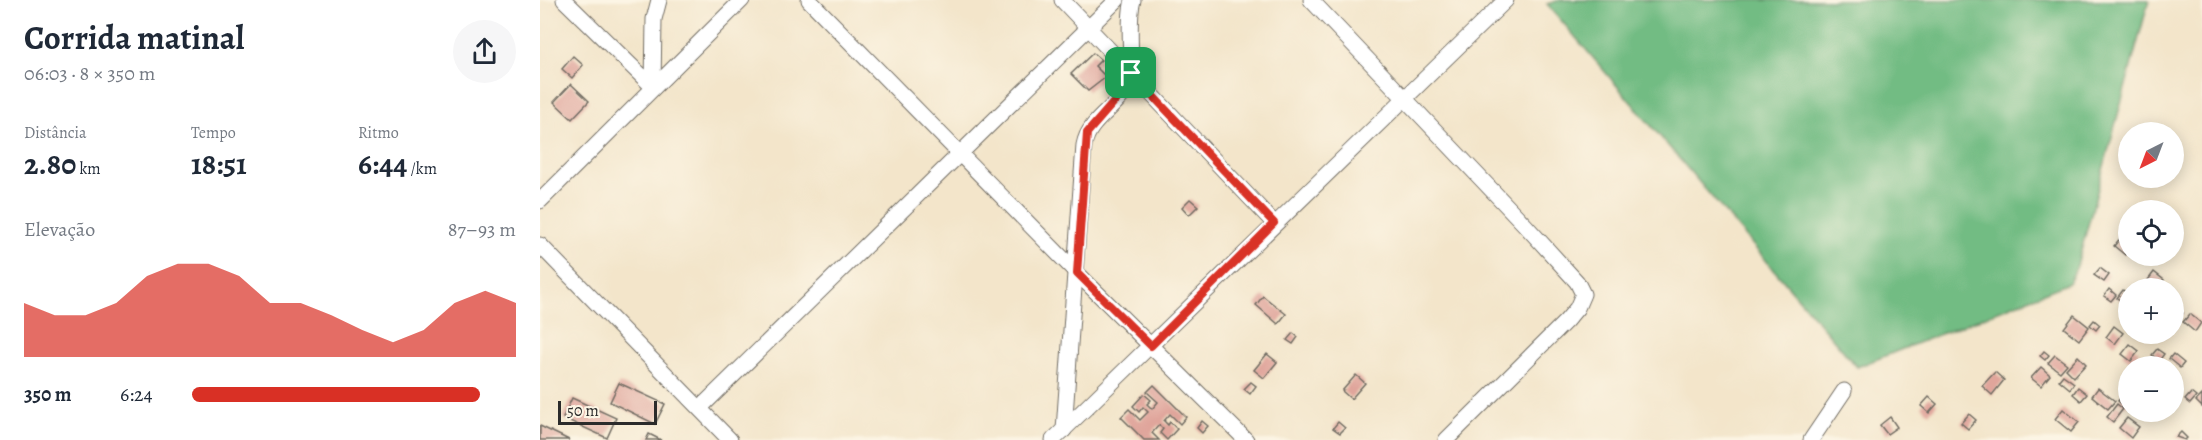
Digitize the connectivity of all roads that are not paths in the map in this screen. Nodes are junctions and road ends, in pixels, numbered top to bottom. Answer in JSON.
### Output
{"nodes":[{"id":1,"x":564,"y":0,"type":"edge"},
{"id":2,"x":659,"y":0,"type":"edge"},
{"id":3,"x":742,"y":0,"type":"edge"},
{"id":4,"x":809,"y":0,"type":"edge"},
{"id":5,"x":1062,"y":0,"type":"edge"},
{"id":6,"x":1117,"y":0,"type":"edge"},
{"id":7,"x":1132,"y":0,"type":"edge"},
{"id":8,"x":1311,"y":0,"type":"edge"},
{"id":9,"x":1506,"y":0,"type":"edge"},
{"id":10,"x":1088,"y":28,"type":"junction"},
{"id":11,"x":1131,"y":73,"type":"junction"},
{"id":12,"x":653,"y":87,"type":"junction"},
{"id":13,"x":1403,"y":98,"type":"junction"},
{"id":14,"x":960,"y":152,"type":"junction"},
{"id":15,"x":540,"y":201,"type":"edge"},
{"id":16,"x":1274,"y":223,"type":"junction"},
{"id":17,"x":540,"y":245,"type":"edge"},
{"id":18,"x":1077,"y":273,"type":"junction"},
{"id":19,"x":1151,"y":346,"type":"junction"},
{"id":20,"x":1844,"y":391,"type":"dead end"},
{"id":21,"x":700,"y":408,"type":"junction"},
{"id":22,"x":1059,"y":435,"type":"edge"},
{"id":23,"x":730,"y":440,"type":"edge"},
{"id":24,"x":1246,"y":440,"type":"edge"},
{"id":25,"x":1446,"y":440,"type":"edge"},
{"id":26,"x":1811,"y":440,"type":"edge"}],
"edges":[{"from":1,"to":12,"type":"street"},
{"from":2,"to":12,"type":"street"},
{"from":3,"to":12,"type":"street"},
{"from":4,"to":14,"type":"street"},
{"from":5,"to":10,"type":"street"},
{"from":6,"to":10,"type":"street"},
{"from":7,"to":11,"type":"street"},
{"from":8,"to":13,"type":"street"},
{"from":9,"to":13,"type":"street"},
{"from":10,"to":11,"type":"street"},
{"from":10,"to":14,"type":"street"},
{"from":11,"to":16,"type":"street"},
{"from":11,"to":18,"type":"street"},
{"from":12,"to":15,"type":"street"},
{"from":13,"to":16,"type":"street"},
{"from":13,"to":25,"type":"street"},
{"from":14,"to":18,"type":"street"},
{"from":14,"to":21,"type":"street"},
{"from":16,"to":19,"type":"street"},
{"from":17,"to":21,"type":"street"},
{"from":18,"to":19,"type":"street"},
{"from":18,"to":22,"type":"street"},
{"from":19,"to":22,"type":"street"},
{"from":19,"to":24,"type":"street"},
{"from":20,"to":26,"type":"street"},
{"from":21,"to":23,"type":"street"}]}
